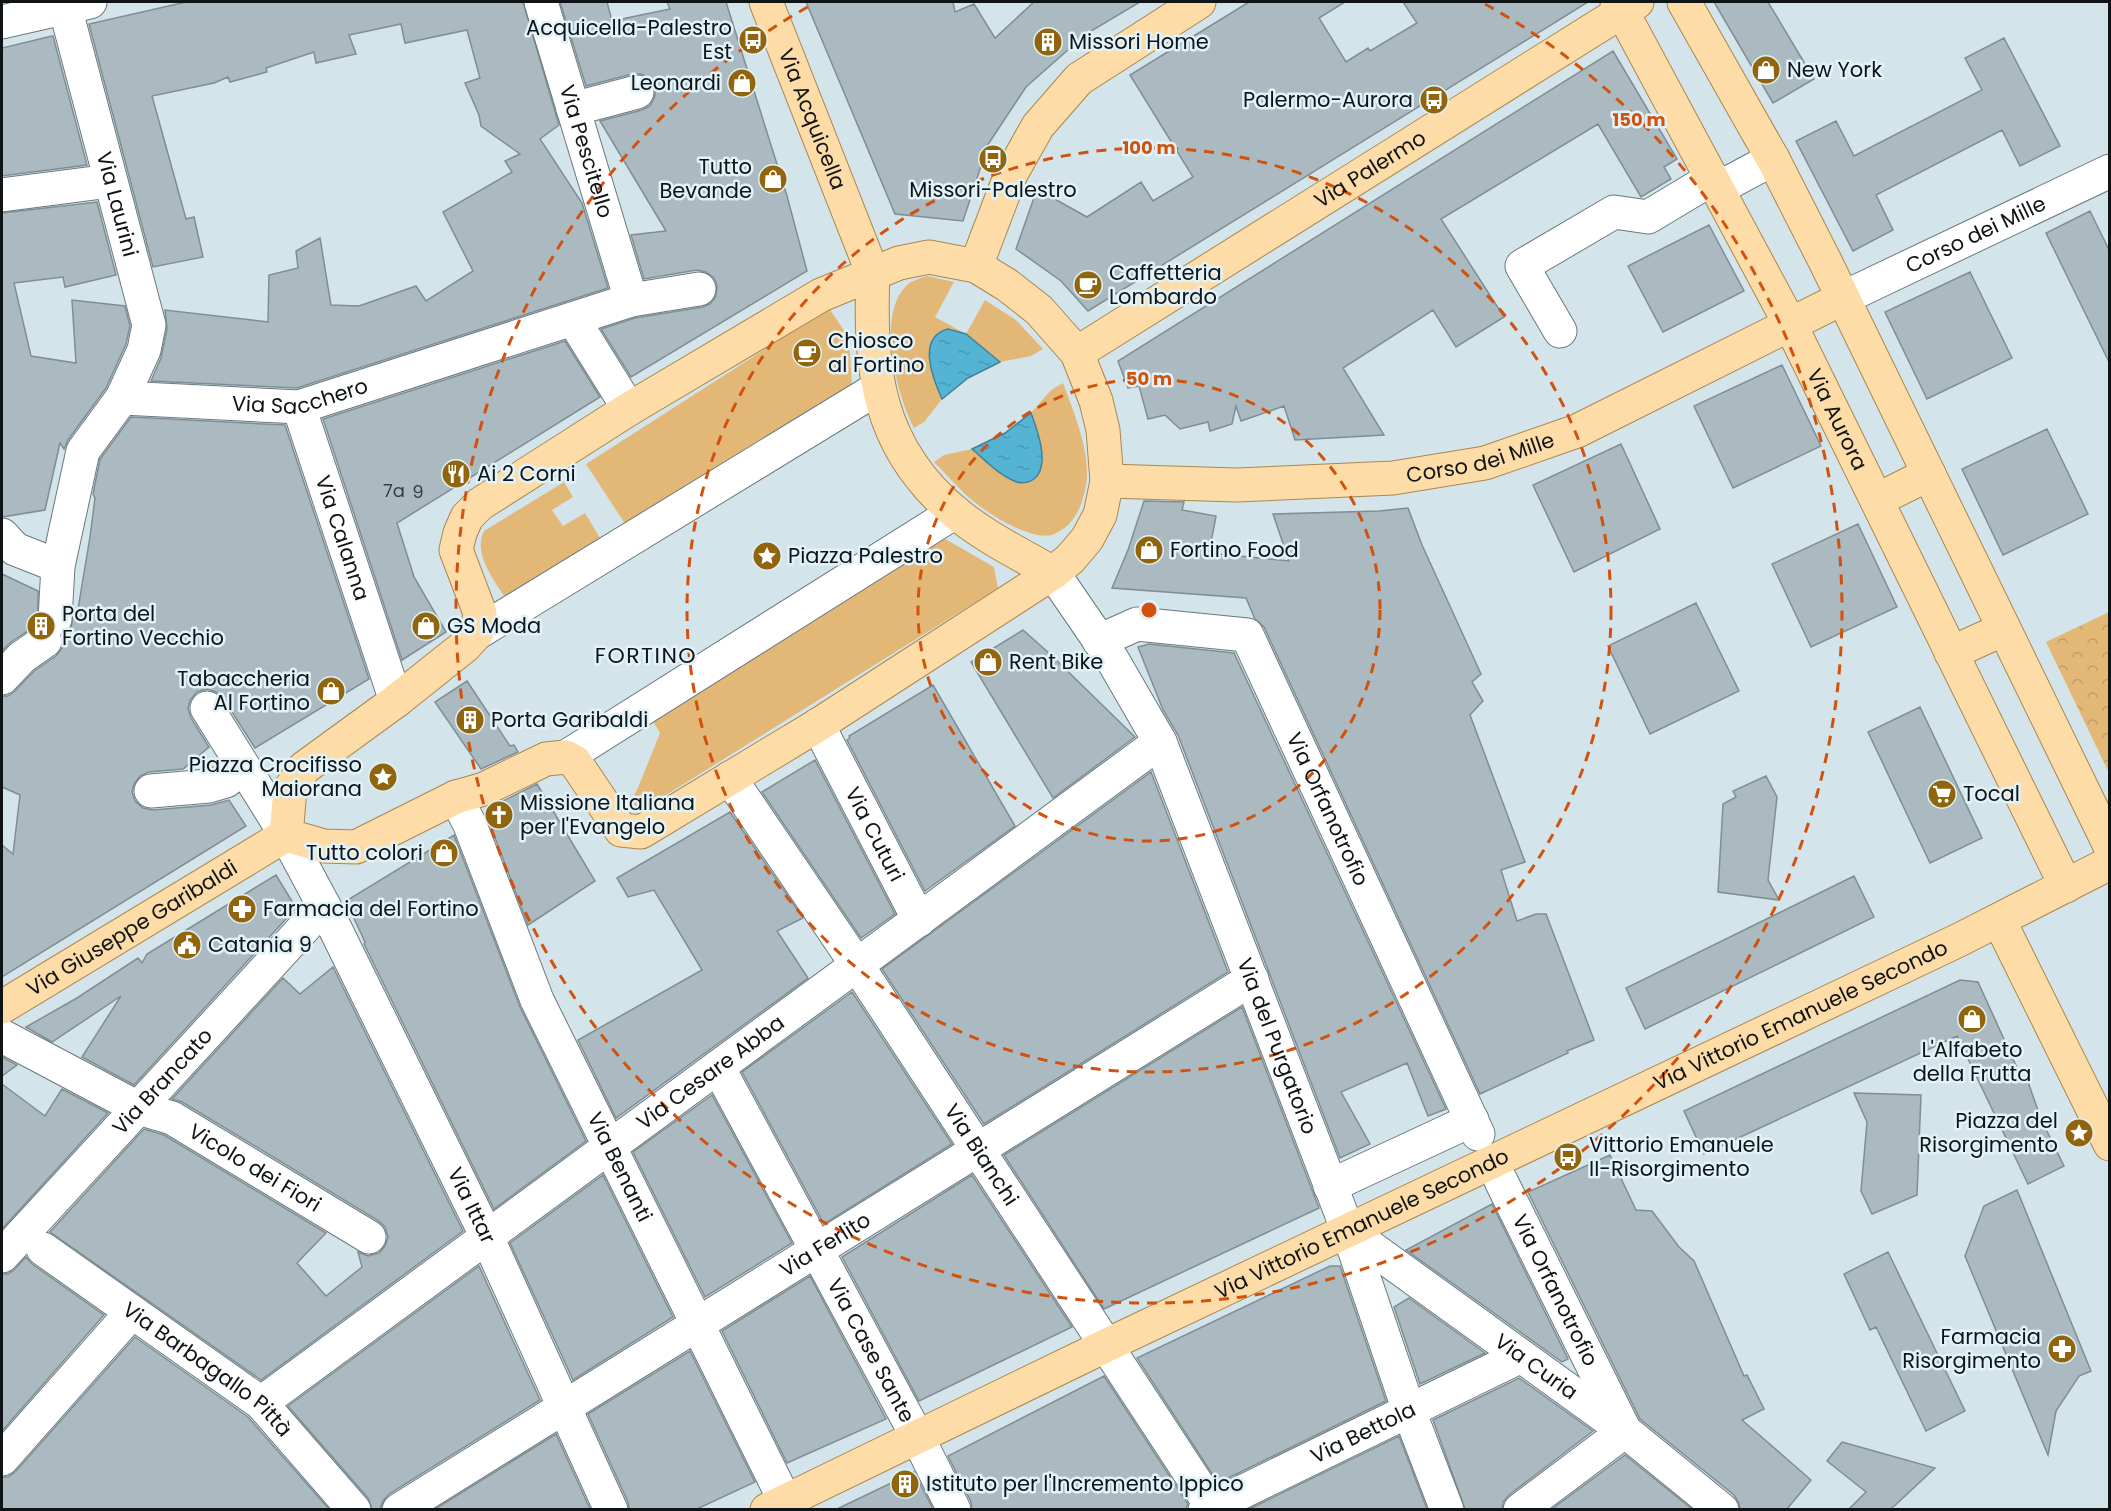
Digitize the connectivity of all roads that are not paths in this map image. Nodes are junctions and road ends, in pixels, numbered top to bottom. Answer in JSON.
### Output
{"nodes":[{"id":1,"x":541,"y":2,"type":"edge"},
{"id":2,"x":766,"y":2,"type":"edge"},
{"id":3,"x":1198,"y":2,"type":"edge"},
{"id":4,"x":1684,"y":2,"type":"edge"},
{"id":5,"x":78,"y":4,"type":"edge"},
{"id":6,"x":1625,"y":5,"type":"edge"},
{"id":7,"x":2,"y":22,"type":"edge"},
{"id":8,"x":637,"y":92,"type":"dead end"},
{"id":9,"x":573,"y":109,"type":"junction"},
{"id":10,"x":1773,"y":159,"type":"junction"},
{"id":11,"x":2109,"y":171,"type":"edge"},
{"id":12,"x":110,"y":181,"type":"junction"},
{"id":13,"x":1716,"y":183,"type":"junction"},
{"id":14,"x":2,"y":195,"type":"edge"},
{"id":15,"x":975,"y":266,"type":"junction"},
{"id":16,"x":873,"y":274,"type":"junction"},
{"id":17,"x":699,"y":289,"type":"dead end"},
{"id":18,"x":1843,"y":298,"type":"junction"},
{"id":19,"x":631,"y":300,"type":"junction"},
{"id":20,"x":573,"y":319,"type":"junction"},
{"id":21,"x":1790,"y":324,"type":"junction"},
{"id":22,"x":1560,"y":331,"type":"dead end"},
{"id":23,"x":1090,"y":344,"type":"junction"},
{"id":24,"x":878,"y":388,"type":"junction"},
{"id":25,"x":122,"y":398,"type":"junction"},
{"id":26,"x":622,"y":398,"type":"junction"},
{"id":27,"x":298,"y":407,"type":"junction"},
{"id":28,"x":1929,"y":474,"type":"junction"},
{"id":29,"x":1107,"y":481,"type":"junction"},
{"id":30,"x":1877,"y":500,"type":"junction"},
{"id":31,"x":955,"y":512,"type":"junction"},
{"id":32,"x":2,"y":535,"type":"edge"},
{"id":33,"x":58,"y":566,"type":"junction"},
{"id":34,"x":1053,"y":573,"type":"junction"},
{"id":35,"x":2004,"y":629,"type":"junction"},
{"id":36,"x":477,"y":633,"type":"junction"},
{"id":37,"x":1099,"y":641,"type":"junction"},
{"id":38,"x":1951,"y":653,"type":"junction"},
{"id":39,"x":2,"y":678,"type":"edge"},
{"id":40,"x":396,"y":701,"type":"junction"},
{"id":41,"x":207,"y":708,"type":"dead end"},
{"id":42,"x":824,"y":737,"type":"junction"},
{"id":43,"x":1160,"y":742,"type":"junction"},
{"id":44,"x":566,"y":757,"type":"junction"},
{"id":45,"x":243,"y":768,"type":"junction"},
{"id":46,"x":739,"y":790,"type":"junction"},
{"id":47,"x":151,"y":791,"type":"dead end"},
{"id":48,"x":463,"y":811,"type":"junction"},
{"id":49,"x":273,"y":843,"type":"junction"},
{"id":50,"x":2109,"y":846,"type":"edge"},
{"id":51,"x":2109,"y":863,"type":"edge"},
{"id":52,"x":2066,"y":885,"type":"junction"},
{"id":53,"x":324,"y":906,"type":"junction"},
{"id":54,"x":918,"y":920,"type":"junction"},
{"id":55,"x":1999,"y":920,"type":"junction"},
{"id":56,"x":857,"y":965,"type":"junction"},
{"id":57,"x":1251,"y":979,"type":"junction"},
{"id":58,"x":2,"y":1007,"type":"edge"},
{"id":59,"x":2,"y":1036,"type":"edge"},
{"id":60,"x":718,"y":1067,"type":"junction"},
{"id":61,"x":138,"y":1108,"type":"junction"},
{"id":62,"x":2109,"y":1144,"type":"edge"},
{"id":63,"x":610,"y":1146,"type":"junction"},
{"id":64,"x":977,"y":1150,"type":"junction"},
{"id":65,"x":1501,"y":1181,"type":"dead end"},
{"id":66,"x":1330,"y":1186,"type":"junction"},
{"id":67,"x":1348,"y":1231,"type":"junction"},
{"id":68,"x":369,"y":1237,"type":"dead end"},
{"id":69,"x":487,"y":1237,"type":"junction"},
{"id":70,"x":16,"y":1242,"type":"edge"},
{"id":71,"x":816,"y":1250,"type":"junction"},
{"id":72,"x":132,"y":1312,"type":"junction"},
{"id":73,"x":697,"y":1324,"type":"junction"},
{"id":74,"x":1105,"y":1346,"type":"junction"},
{"id":75,"x":1521,"y":1356,"type":"junction"},
{"id":76,"x":261,"y":1403,"type":"junction"},
{"id":77,"x":564,"y":1407,"type":"junction"},
{"id":78,"x":1408,"y":1411,"type":"junction"},
{"id":79,"x":1625,"y":1431,"type":"junction"},
{"id":80,"x":918,"y":1437,"type":"junction"},
{"id":81,"x":2,"y":1459,"type":"edge"},
{"id":82,"x":776,"y":1505,"type":"edge"},
{"id":83,"x":1210,"y":1508,"type":"edge"},
{"id":84,"x":354,"y":1509,"type":"edge"},
{"id":85,"x":399,"y":1509,"type":"edge"},
{"id":86,"x":611,"y":1509,"type":"edge"},
{"id":87,"x":954,"y":1509,"type":"edge"},
{"id":88,"x":1447,"y":1509,"type":"edge"},
{"id":89,"x":1520,"y":1509,"type":"edge"},
{"id":90,"x":1722,"y":1509,"type":"edge"}],
"edges":[{"from":1,"to":9,"type":"street","name":"Via Pescitello"},
{"from":2,"to":16,"type":"main road","name":"Via Acquicella"},
{"from":3,"to":15,"type":"main road"},
{"from":4,"to":10,"type":"main road"},
{"from":5,"to":7,"type":"street"},
{"from":5,"to":12,"type":"street","name":"Via Laurini"},
{"from":6,"to":13,"type":"main road","name":"Via Aurora"},
{"from":6,"to":23,"type":"main road","name":"Via Palermo"},
{"from":8,"to":9,"type":"street"},
{"from":9,"to":19,"type":"street","name":"Via Pescitello"},
{"from":10,"to":13,"type":"street"},
{"from":10,"to":18,"type":"main road"},
{"from":11,"to":18,"type":"street","name":"Corso dei Mille"},
{"from":12,"to":14,"type":"street"},
{"from":12,"to":25,"type":"street","name":"Via Laurini"},
{"from":13,"to":21,"type":"main road","name":"Via Aurora"},
{"from":13,"to":22,"type":"street"},
{"from":15,"to":16,"type":"main road"},
{"from":15,"to":23,"type":"main road"},
{"from":16,"to":24,"type":"main road"},
{"from":16,"to":26,"type":"main road"},
{"from":17,"to":19,"type":"street","name":"Via Sacchero"},
{"from":18,"to":21,"type":"main road","name":"Corso dei Mille"},
{"from":18,"to":28,"type":"main road"},
{"from":19,"to":20,"type":"street","name":"Via Sacchero"},
{"from":20,"to":26,"type":"street"},
{"from":20,"to":27,"type":"street","name":"Via Sacchero"},
{"from":21,"to":29,"type":"main road","name":"Corso dei Mille"},
{"from":21,"to":30,"type":"main road","name":"Via Aurora"},
{"from":23,"to":29,"type":"main road"},
{"from":24,"to":31,"type":"main road"},
{"from":24,"to":36,"type":"street"},
{"from":25,"to":27,"type":"street","name":"Via Sacchero"},
{"from":25,"to":33,"type":"street"},
{"from":26,"to":36,"type":"main road"},
{"from":27,"to":40,"type":"street","name":"Via Calanna"},
{"from":28,"to":30,"type":"main road"},
{"from":28,"to":35,"type":"main road"},
{"from":29,"to":34,"type":"main road"},
{"from":30,"to":38,"type":"main road","name":"Via Aurora"},
{"from":31,"to":34,"type":"main road"},
{"from":31,"to":44,"type":"street"},
{"from":32,"to":33,"type":"street"},
{"from":33,"to":39,"type":"street"},
{"from":34,"to":37,"type":"street","name":"Via del Purgatorio"},
{"from":34,"to":42,"type":"main road"},
{"from":35,"to":38,"type":"main road"},
{"from":35,"to":50,"type":"main road"},
{"from":36,"to":40,"type":"main road"},
{"from":37,"to":43,"type":"street","name":"Via del Purgatorio"},
{"from":37,"to":66,"type":"street","name":"Via Orfanotrofio"},
{"from":38,"to":52,"type":"main road","name":"Via Aurora"},
{"from":40,"to":49,"type":"main road"},
{"from":41,"to":45,"type":"street","name":"Via Ittar"},
{"from":42,"to":46,"type":"main road"},
{"from":42,"to":54,"type":"street","name":"Via Cuturi"},
{"from":43,"to":54,"type":"street","name":"Via Cesare Abba"},
{"from":43,"to":57,"type":"street","name":"Via del Purgatorio"},
{"from":44,"to":46,"type":"main road"},
{"from":44,"to":48,"type":"main road"},
{"from":45,"to":47,"type":"street"},
{"from":45,"to":49,"type":"street","name":"Via Ittar"},
{"from":46,"to":56,"type":"street","name":"Via Bianchi"},
{"from":48,"to":49,"type":"main road"},
{"from":48,"to":63,"type":"street","name":"Via Benanti"},
{"from":49,"to":53,"type":"street","name":"Via Ittar"},
{"from":49,"to":58,"type":"main road","name":"Via Giuseppe Garibaldi"},
{"from":51,"to":52,"type":"main road","name":"Via Vittorio Emanuele Secondo"},
{"from":52,"to":55,"type":"main road","name":"Via Vittorio Emanuele Secondo"},
{"from":53,"to":61,"type":"street","name":"Via Brancato"},
{"from":53,"to":69,"type":"street","name":"Via Ittar"},
{"from":54,"to":56,"type":"street","name":"Via Cesare Abba"},
{"from":55,"to":62,"type":"main road"},
{"from":55,"to":67,"type":"main road","name":"Via Vittorio Emanuele Secondo"},
{"from":56,"to":60,"type":"street","name":"Via Cesare Abba"},
{"from":56,"to":64,"type":"street","name":"Via Bianchi"},
{"from":57,"to":64,"type":"street","name":"Via Ferlito"},
{"from":57,"to":66,"type":"street","name":"Via del Purgatorio"},
{"from":59,"to":61,"type":"street","name":"Vicolo dei Fiori"},
{"from":60,"to":63,"type":"street","name":"Via Cesare Abba"},
{"from":60,"to":71,"type":"street","name":"Via Case Sante"},
{"from":61,"to":68,"type":"street","name":"Vicolo dei Fiori"},
{"from":61,"to":70,"type":"street","name":"Via Brancato"},
{"from":63,"to":69,"type":"street","name":"Via Cesare Abba"},
{"from":63,"to":73,"type":"street","name":"Via Benanti"},
{"from":64,"to":71,"type":"street","name":"Via Ferlito"},
{"from":64,"to":74,"type":"street","name":"Via Bianchi"},
{"from":65,"to":79,"type":"street","name":"Via Orfanotrofio"},
{"from":66,"to":67,"type":"street","name":"Via del Purgatorio"},
{"from":67,"to":74,"type":"main road","name":"Via Vittorio Emanuele Secondo"},
{"from":67,"to":75,"type":"street","name":"Via Curia"},
{"from":67,"to":78,"type":"street","name":"Via del Purgatorio"},
{"from":69,"to":76,"type":"street","name":"Via Cesare Abba"},
{"from":69,"to":77,"type":"street","name":"Via Ittar"},
{"from":70,"to":72,"type":"street","name":"Via Barbagallo Pittà"},
{"from":71,"to":73,"type":"street","name":"Via Ferlito"},
{"from":71,"to":80,"type":"street","name":"Via Case Sante"},
{"from":72,"to":76,"type":"street","name":"Via Barbagallo Pittà"},
{"from":72,"to":81,"type":"street"},
{"from":73,"to":77,"type":"street","name":"Via Ferlito"},
{"from":73,"to":82,"type":"street","name":"Via Benanti"},
{"from":74,"to":80,"type":"main road","name":"Via Vittorio Emanuele Secondo"},
{"from":74,"to":83,"type":"street","name":"Via Bianchi"},
{"from":75,"to":78,"type":"street","name":"Via Bettola"},
{"from":75,"to":79,"type":"street","name":"Via Curia"},
{"from":76,"to":84,"type":"street","name":"Via Barbagallo Pittà"},
{"from":77,"to":85,"type":"street","name":"Via Ferlito"},
{"from":77,"to":86,"type":"street","name":"Via Ittar"},
{"from":78,"to":83,"type":"street","name":"Via Bettola"},
{"from":78,"to":88,"type":"street","name":"Via del Purgatorio"},
{"from":79,"to":89,"type":"street"},
{"from":79,"to":90,"type":"street","name":"Via Curia"},
{"from":80,"to":82,"type":"main road","name":"Via Vittorio Emanuele Secondo"},
{"from":80,"to":87,"type":"street","name":"Via Case Sante"}]}
